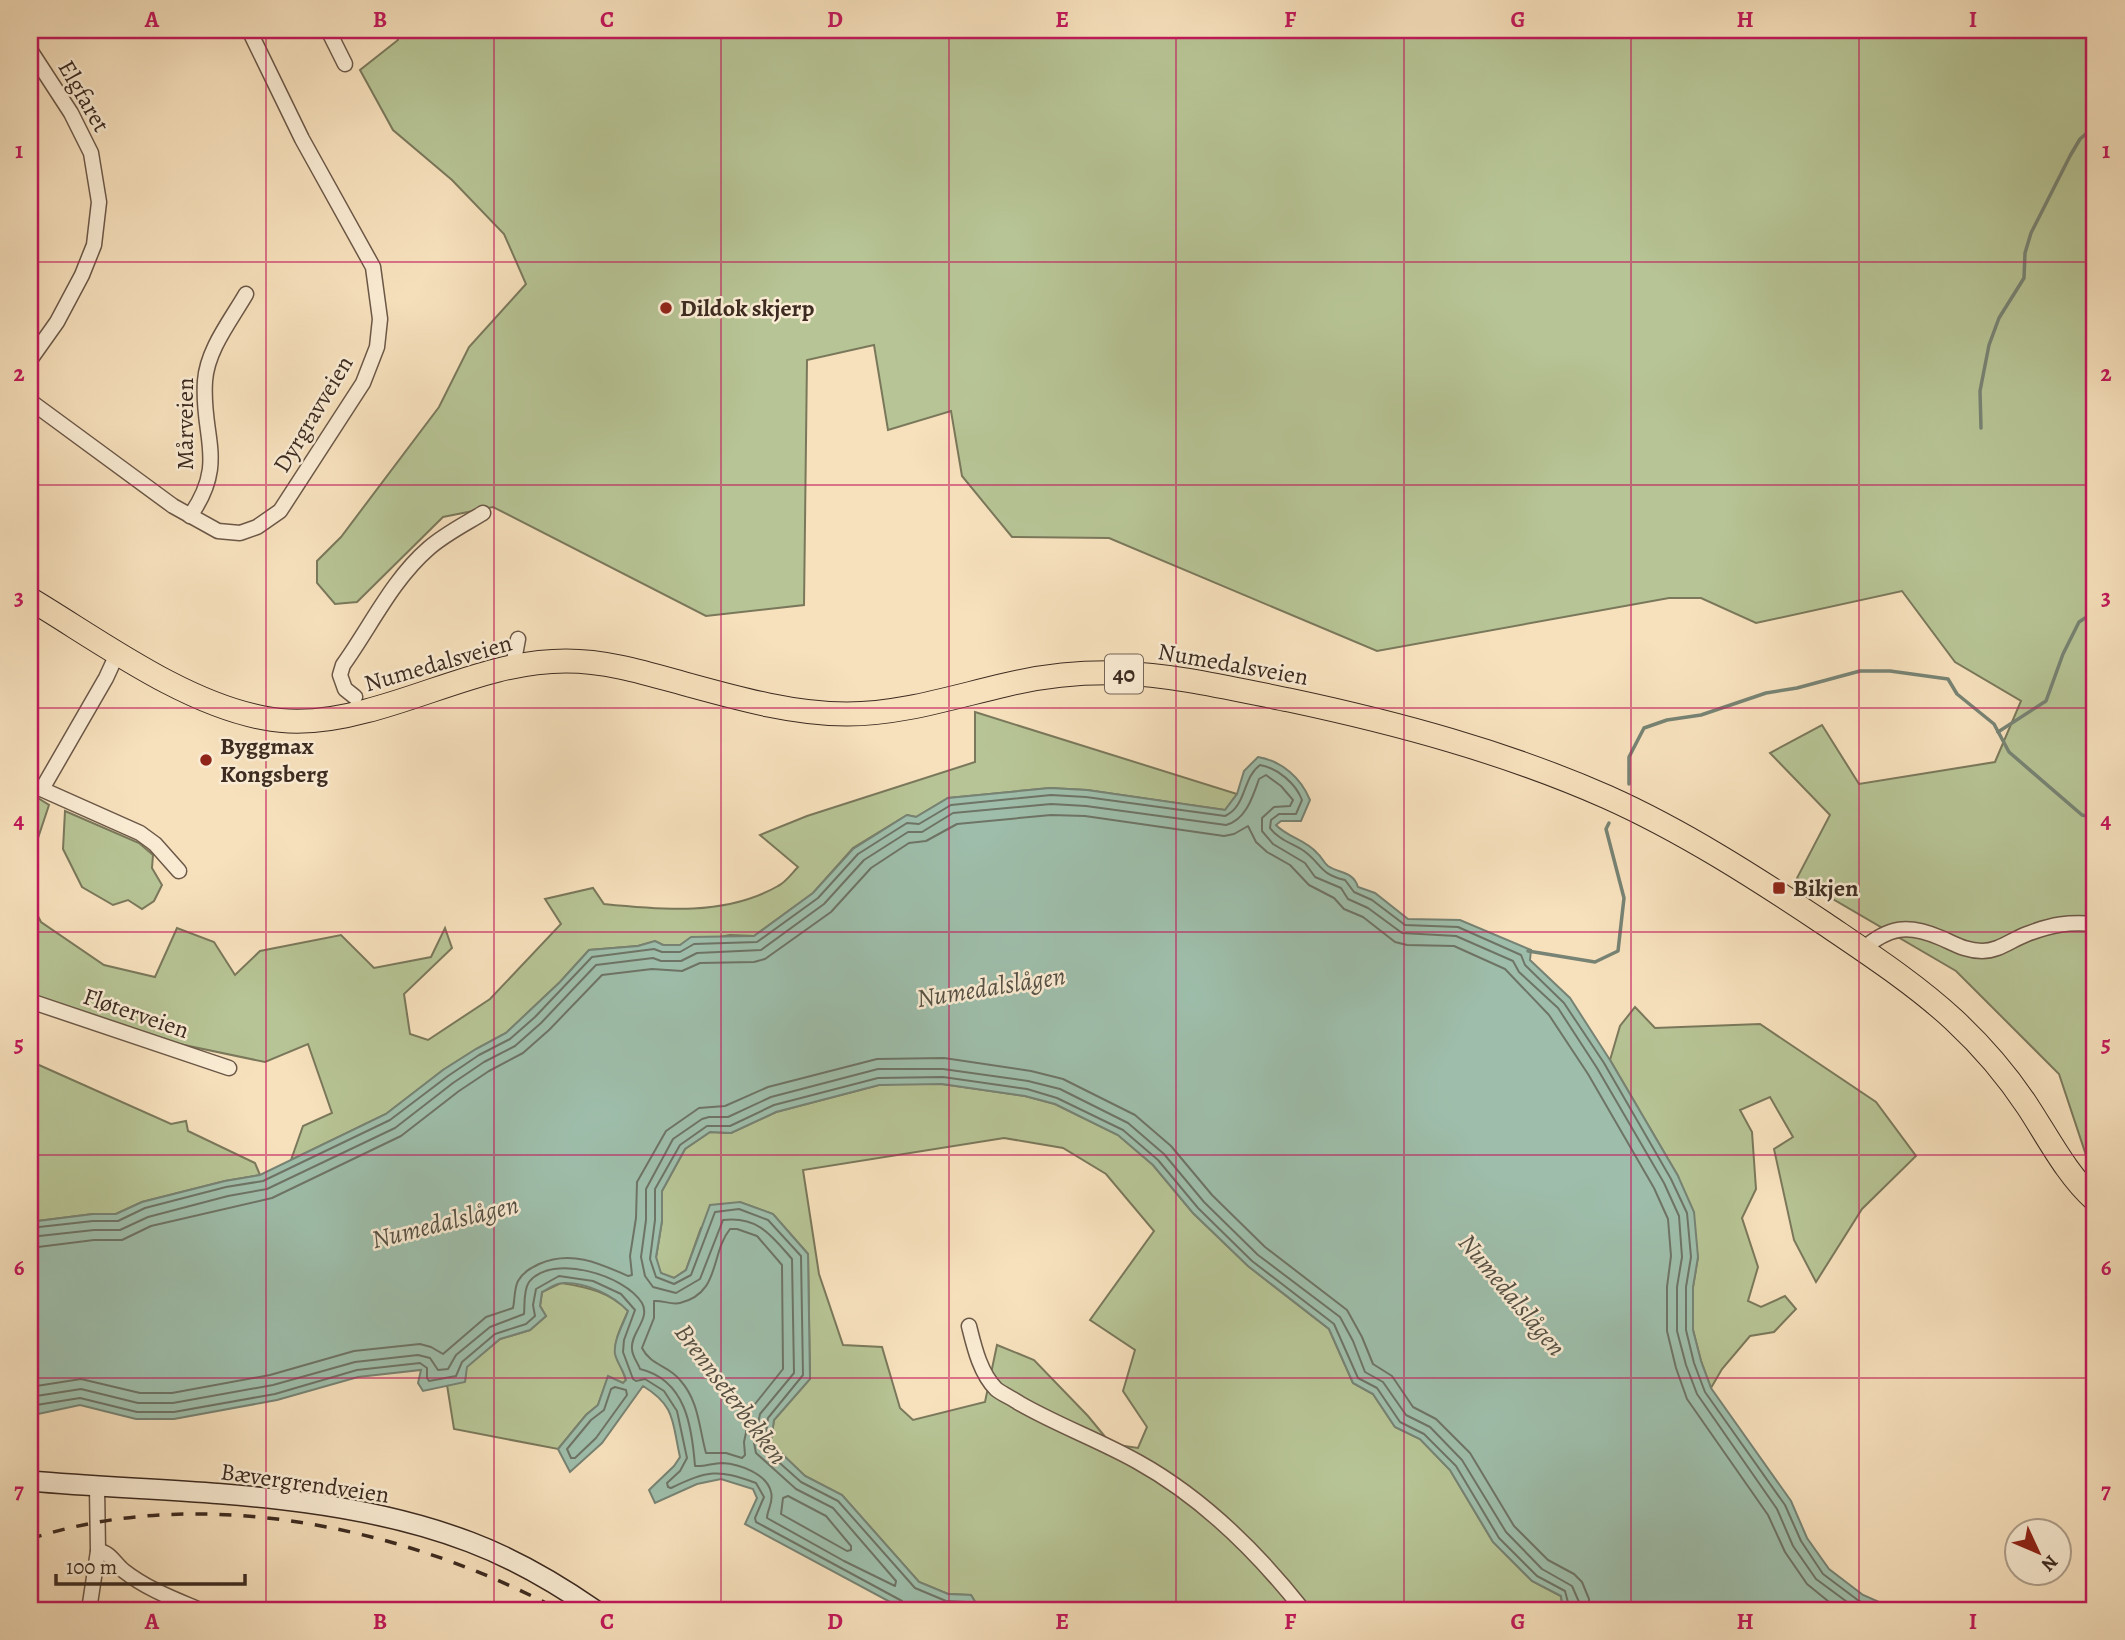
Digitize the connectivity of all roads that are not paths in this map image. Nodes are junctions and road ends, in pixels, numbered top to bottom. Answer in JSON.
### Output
{"nodes":[{"id":1,"x":249,"y":30,"type":"edge"},
{"id":2,"x":328,"y":30,"type":"edge"},
{"id":3,"x":30,"y":50,"type":"edge"},
{"id":4,"x":345,"y":64,"type":"dead end"},
{"id":5,"x":246,"y":295,"type":"dead end"},
{"id":6,"x":30,"y":360,"type":"edge"},
{"id":7,"x":30,"y":401,"type":"edge"},
{"id":8,"x":483,"y":513,"type":"dead end"},
{"id":9,"x":190,"y":516,"type":"junction"},
{"id":10,"x":30,"y":599,"type":"edge"},
{"id":11,"x":518,"y":639,"type":"dead end"},
{"id":12,"x":118,"y":652,"type":"junction"},
{"id":13,"x":513,"y":666,"type":"junction"},
{"id":14,"x":355,"y":697,"type":"dead end"},
{"id":15,"x":36,"y":786,"type":"edge"},
{"id":16,"x":179,"y":871,"type":"dead end"},
{"id":17,"x":2095,"y":924,"type":"edge"},
{"id":18,"x":1862,"y":950,"type":"junction"},
{"id":19,"x":30,"y":1001,"type":"edge"},
{"id":20,"x":229,"y":1068,"type":"dead end"},
{"id":21,"x":2095,"y":1200,"type":"edge"},
{"id":22,"x":969,"y":1326,"type":"dead end"},
{"id":23,"x":30,"y":1481,"type":"edge"},
{"id":24,"x":97,"y":1487,"type":"junction"},
{"id":25,"x":98,"y":1551,"type":"junction"},
{"id":26,"x":89,"y":1610,"type":"edge"},
{"id":27,"x":200,"y":1610,"type":"edge"},
{"id":28,"x":595,"y":1610,"type":"edge"},
{"id":29,"x":1303,"y":1610,"type":"edge"}],
"edges":[{"from":1,"to":9,"type":"street","name":"Dyrgravveien"},
{"from":2,"to":4,"type":"street"},
{"from":3,"to":6,"type":"street","name":"Elgfaret"},
{"from":5,"to":9,"type":"street","name":"Mårveien"},
{"from":7,"to":9,"type":"street","name":"Dyrgravveien"},
{"from":8,"to":14,"type":"street"},
{"from":10,"to":12,"type":"main road","name":"Numedalsveien","number":"40"},
{"from":11,"to":13,"type":"street"},
{"from":12,"to":13,"type":"main road","name":"Numedalsveien","number":"40"},
{"from":12,"to":15,"type":"street"},
{"from":13,"to":18,"type":"main road","name":"Numedalsveien","number":"40"},
{"from":15,"to":16,"type":"street"},
{"from":17,"to":18,"type":"street"},
{"from":18,"to":21,"type":"main road","name":"Numedalsveien","number":"40"},
{"from":19,"to":20,"type":"street","name":"Fløterveien"},
{"from":22,"to":29,"type":"street"},
{"from":23,"to":24,"type":"main road","name":"Bævergrendveien"},
{"from":24,"to":25,"type":"street"},
{"from":24,"to":28,"type":"main road","name":"Bævergrendveien"},
{"from":25,"to":26,"type":"street"},
{"from":25,"to":27,"type":"street"}]}
